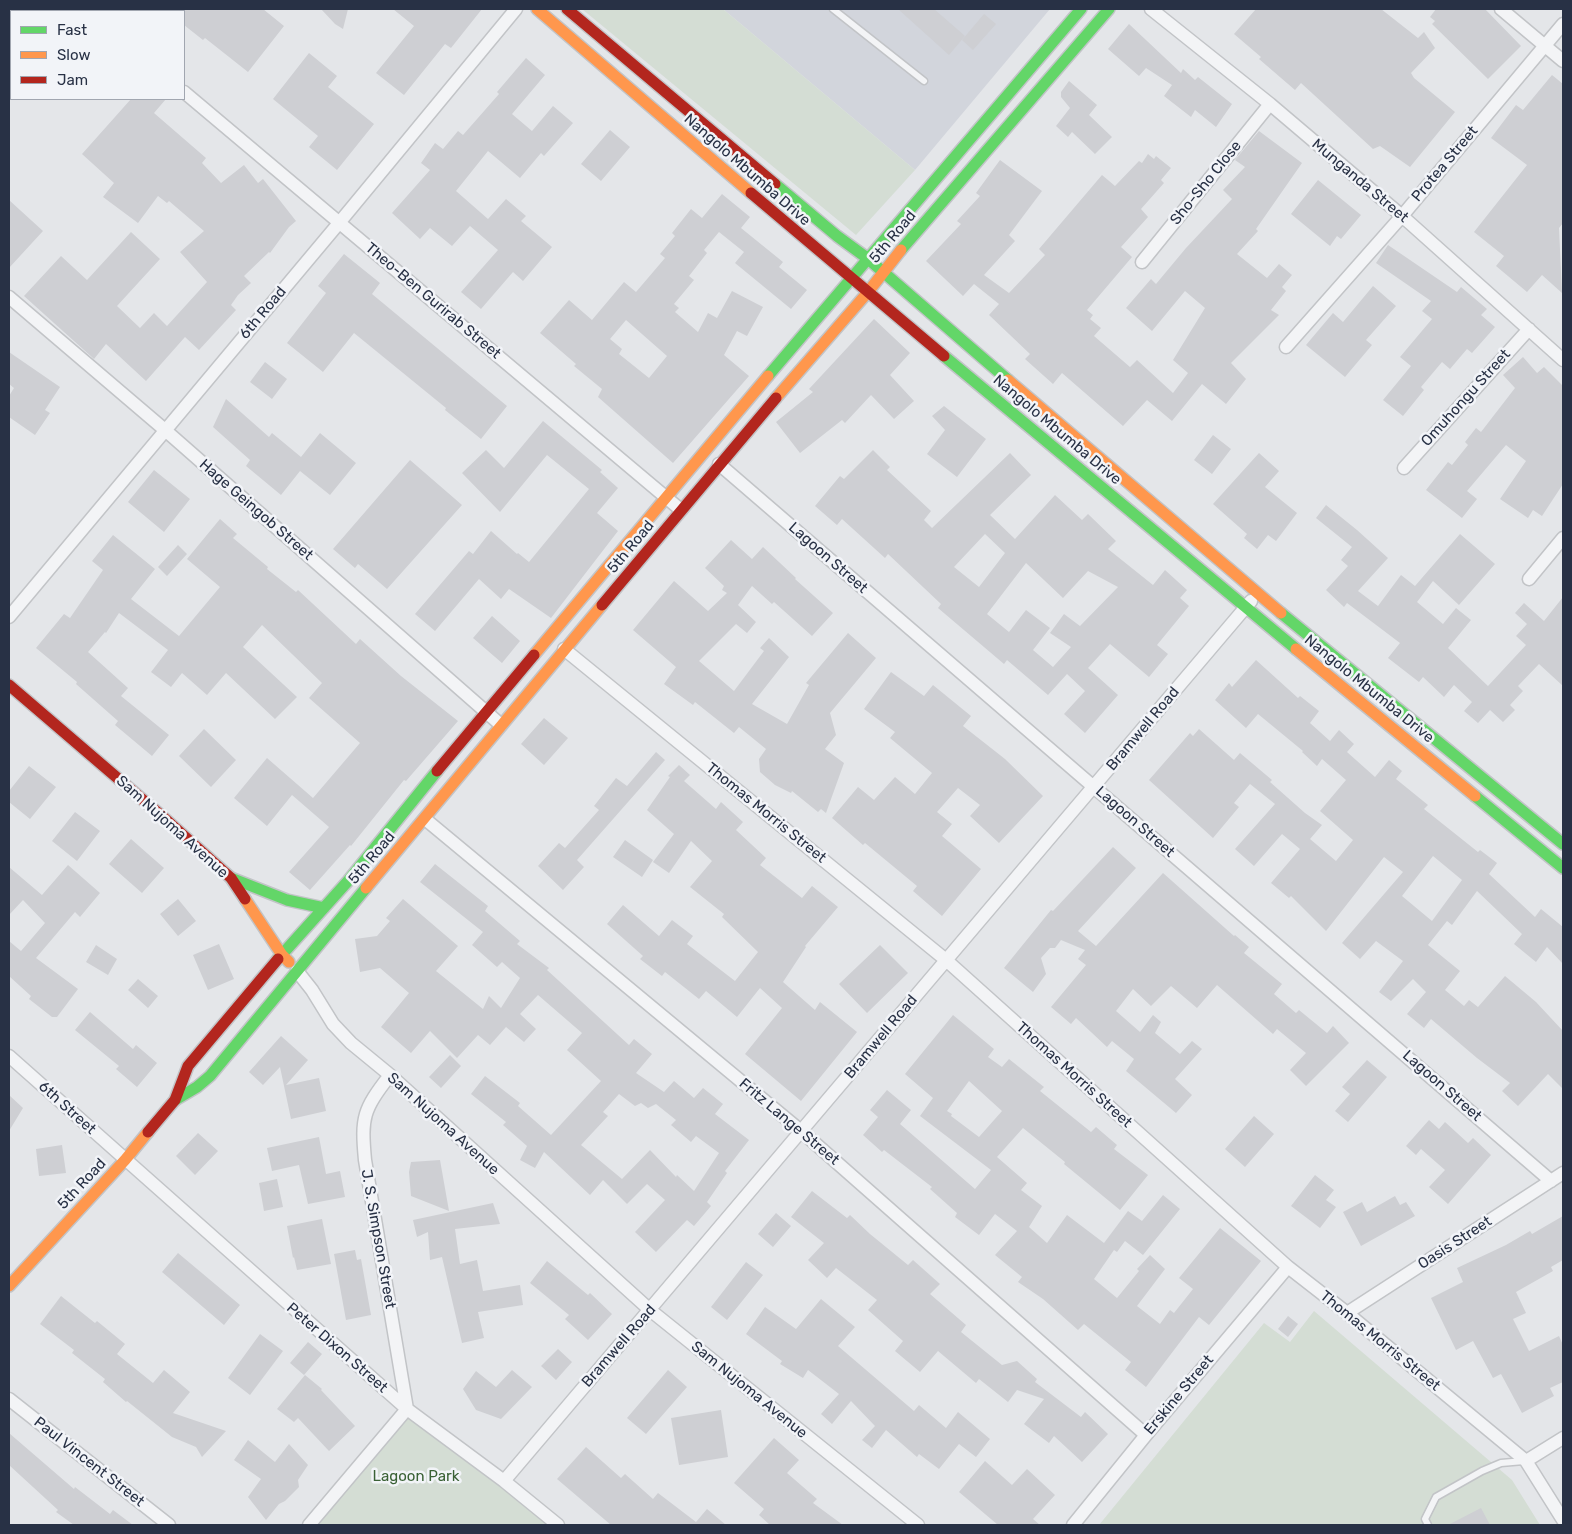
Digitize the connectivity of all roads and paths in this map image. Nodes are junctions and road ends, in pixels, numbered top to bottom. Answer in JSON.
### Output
{"nodes":[{"id":1,"x":516,"y":9,"type":"edge"},
{"id":2,"x":537,"y":9,"type":"edge"},
{"id":3,"x":567,"y":9,"type":"edge"},
{"id":4,"x":833,"y":9,"type":"edge"},
{"id":5,"x":1081,"y":9,"type":"edge"},
{"id":6,"x":1109,"y":9,"type":"edge"},
{"id":7,"x":1151,"y":9,"type":"edge"},
{"id":8,"x":1501,"y":9,"type":"edge"},
{"id":9,"x":1563,"y":24,"type":"edge"},
{"id":10,"x":1546,"y":45,"type":"junction"},
{"id":11,"x":1563,"y":61,"type":"edge"},
{"id":12,"x":924,"y":81,"type":"dead end"},
{"id":13,"x":185,"y":93,"type":"edge"},
{"id":14,"x":1270,"y":104,"type":"junction"},
{"id":15,"x":1402,"y":216,"type":"junction"},
{"id":16,"x":339,"y":223,"type":"junction"},
{"id":17,"x":867,"y":258,"type":"junction"},
{"id":18,"x":1142,"y":262,"type":"dead end"},
{"id":19,"x":883,"y":272,"type":"junction"},
{"id":20,"x":850,"y":278,"type":"junction"},
{"id":21,"x":868,"y":292,"type":"junction"},
{"id":22,"x":9,"y":296,"type":"edge"},
{"id":23,"x":1529,"y":329,"type":"junction"},
{"id":24,"x":1286,"y":347,"type":"dead end"},
{"id":25,"x":1563,"y":360,"type":"edge"},
{"id":26,"x":165,"y":430,"type":"junction"},
{"id":27,"x":719,"y":464,"type":"junction"},
{"id":28,"x":1404,"y":468,"type":"dead end"},
{"id":29,"x":666,"y":497,"type":"junction"},
{"id":30,"x":682,"y":510,"type":"junction"},
{"id":31,"x":1563,"y":538,"type":"edge"},
{"id":32,"x":1528,"y":579,"type":"dead end"},
{"id":33,"x":1258,"y":594,"type":"junction"},
{"id":34,"x":1246,"y":607,"type":"junction"},
{"id":35,"x":9,"y":617,"type":"edge"},
{"id":36,"x":564,"y":649,"type":"junction"},
{"id":37,"x":9,"y":685,"type":"edge"},
{"id":38,"x":486,"y":712,"type":"junction"},
{"id":39,"x":501,"y":725,"type":"junction"},
{"id":40,"x":1094,"y":787,"type":"junction"},
{"id":41,"x":425,"y":819,"type":"junction"},
{"id":42,"x":1563,"y":844,"type":"edge"},
{"id":43,"x":1563,"y":868,"type":"edge"},
{"id":44,"x":231,"y":878,"type":"junction"},
{"id":45,"x":324,"y":908,"type":"junction"},
{"id":46,"x":282,"y":955,"type":"junction"},
{"id":47,"x":946,"y":960,"type":"junction"},
{"id":48,"x":297,"y":971,"type":"junction"},
{"id":49,"x":9,"y":1056,"type":"edge"},
{"id":50,"x":390,"y":1075,"type":"junction"},
{"id":51,"x":175,"y":1100,"type":"junction"},
{"id":52,"x":801,"y":1131,"type":"junction"},
{"id":53,"x":125,"y":1160,"type":"junction"},
{"id":54,"x":1563,"y":1174,"type":"edge"},
{"id":55,"x":1551,"y":1180,"type":"junction"},
{"id":56,"x":1288,"y":1267,"type":"junction"},
{"id":57,"x":9,"y":1286,"type":"edge"},
{"id":58,"x":650,"y":1310,"type":"junction"},
{"id":59,"x":1347,"y":1313,"type":"junction"},
{"id":60,"x":9,"y":1399,"type":"edge"},
{"id":61,"x":407,"y":1409,"type":"junction"},
{"id":62,"x":1146,"y":1435,"type":"junction"},
{"id":63,"x":1563,"y":1438,"type":"edge"},
{"id":64,"x":1526,"y":1461,"type":"junction"},
{"id":65,"x":504,"y":1481,"type":"junction"},
{"id":66,"x":1563,"y":1520,"type":"edge"},
{"id":67,"x":169,"y":1525,"type":"edge"},
{"id":68,"x":309,"y":1525,"type":"edge"},
{"id":69,"x":558,"y":1525,"type":"edge"},
{"id":70,"x":918,"y":1525,"type":"edge"},
{"id":71,"x":1073,"y":1525,"type":"edge"},
{"id":72,"x":1428,"y":1525,"type":"edge"}],
"edges":[{"from":1,"to":16,"type":"street","name":"6th Road"},
{"from":2,"to":20,"type":"street","name":"Nangolo Mbumba Drive"},
{"from":3,"to":17,"type":"street","name":"Nangolo Mbumba Drive"},
{"from":4,"to":12,"type":"lane"},
{"from":5,"to":17,"type":"street","name":"5th Road"},
{"from":6,"to":19,"type":"street","name":"5th Road"},
{"from":7,"to":14,"type":"street","name":"Munganda Street"},
{"from":8,"to":10,"type":"street"},
{"from":9,"to":10,"type":"street","name":"Protea Street"},
{"from":10,"to":11,"type":"street"},
{"from":10,"to":15,"type":"street","name":"Protea Street"},
{"from":13,"to":16,"type":"street","name":"Theo-Ben Gurirab Street"},
{"from":14,"to":15,"type":"street","name":"Munganda Street"},
{"from":14,"to":18,"type":"street","name":"Sho-Sho Close"},
{"from":15,"to":23,"type":"street","name":"Munganda Street"},
{"from":15,"to":24,"type":"street","name":"Protea Street"},
{"from":16,"to":26,"type":"street","name":"6th Road"},
{"from":16,"to":29,"type":"street","name":"Theo-Ben Gurirab Street"},
{"from":17,"to":19,"type":"street","name":"Nangolo Mbumba Drive"},
{"from":17,"to":20,"type":"street","name":"5th Road"},
{"from":19,"to":21,"type":"street","name":"5th Road"},
{"from":19,"to":33,"type":"street","name":"Nangolo Mbumba Drive"},
{"from":20,"to":21,"type":"street","name":"Nangolo Mbumba Drive"},
{"from":20,"to":29,"type":"street","name":"5th Road"},
{"from":21,"to":27,"type":"street","name":"5th Road"},
{"from":21,"to":34,"type":"street","name":"Nangolo Mbumba Drive"},
{"from":22,"to":26,"type":"street","name":"Hage Geingob Street"},
{"from":23,"to":25,"type":"street","name":"Munganda Street"},
{"from":23,"to":28,"type":"street","name":"Omuhongu Street"},
{"from":26,"to":35,"type":"street","name":"6th Road"},
{"from":26,"to":38,"type":"street","name":"Hage Geingob Street"},
{"from":27,"to":30,"type":"street","name":"5th Road"},
{"from":27,"to":40,"type":"street","name":"Lagoon Street"},
{"from":29,"to":30,"type":"street","name":"Theo-Ben Gurirab Street"},
{"from":29,"to":38,"type":"street","name":"5th Road"},
{"from":30,"to":36,"type":"street","name":"5th Road"},
{"from":31,"to":32,"type":"street"},
{"from":33,"to":34,"type":"street","name":"Bramwell Road"},
{"from":33,"to":42,"type":"street","name":"Nangolo Mbumba Drive"},
{"from":34,"to":40,"type":"street","name":"Bramwell Road"},
{"from":34,"to":43,"type":"street","name":"Nangolo Mbumba Drive"},
{"from":36,"to":39,"type":"street","name":"5th Road"},
{"from":36,"to":47,"type":"street","name":"Thomas Morris Street"},
{"from":37,"to":44,"type":"street","name":"Sam Nujoma Avenue"},
{"from":38,"to":39,"type":"street","name":"Hage Geingob Street"},
{"from":38,"to":45,"type":"street","name":"5th Road"},
{"from":39,"to":41,"type":"street","name":"5th Road"},
{"from":40,"to":47,"type":"street","name":"Bramwell Road"},
{"from":40,"to":55,"type":"street","name":"Lagoon Street"},
{"from":41,"to":48,"type":"street","name":"5th Road"},
{"from":41,"to":52,"type":"street","name":"Fritz Lange Street"},
{"from":44,"to":45,"type":"street"},
{"from":44,"to":46,"type":"street","name":"Sam Nujoma Avenue"},
{"from":45,"to":46,"type":"street","name":"5th Road"},
{"from":46,"to":48,"type":"street","name":"Sam Nujoma Avenue"},
{"from":46,"to":51,"type":"street","name":"5th Road"},
{"from":47,"to":52,"type":"street","name":"Bramwell Road"},
{"from":47,"to":56,"type":"street","name":"Thomas Morris Street"},
{"from":48,"to":50,"type":"street","name":"Sam Nujoma Avenue"},
{"from":48,"to":51,"type":"street","name":"5th Road"},
{"from":49,"to":53,"type":"street","name":"6th Street"},
{"from":50,"to":58,"type":"street","name":"Sam Nujoma Avenue"},
{"from":50,"to":61,"type":"street","name":"J. S. Simpson Street"},
{"from":51,"to":53,"type":"street","name":"5th Road"},
{"from":52,"to":58,"type":"street","name":"Bramwell Road"},
{"from":52,"to":62,"type":"street","name":"Fritz Lange Street"},
{"from":53,"to":57,"type":"street","name":"5th Road"},
{"from":53,"to":61,"type":"street","name":"Peter Dixon Street"},
{"from":54,"to":55,"type":"street","name":"Oasis Street"},
{"from":55,"to":59,"type":"street","name":"Oasis Street"},
{"from":56,"to":59,"type":"street","name":"Thomas Morris Street"},
{"from":56,"to":62,"type":"street","name":"Erskine Street"},
{"from":58,"to":65,"type":"street","name":"Bramwell Road"},
{"from":58,"to":70,"type":"street","name":"Sam Nujoma Avenue"},
{"from":59,"to":64,"type":"street","name":"Thomas Morris Street"},
{"from":60,"to":67,"type":"street","name":"Paul Vincent Street"},
{"from":61,"to":65,"type":"street","name":"Peter Dixon Street"},
{"from":61,"to":68,"type":"street"},
{"from":62,"to":71,"type":"street","name":"Erskine Street"},
{"from":63,"to":64,"type":"street"},
{"from":64,"to":66,"type":"street","name":"Thomas Morris Street"},
{"from":64,"to":72,"type":"lane"},
{"from":65,"to":69,"type":"street","name":"Peter Dixon Street"}]}
